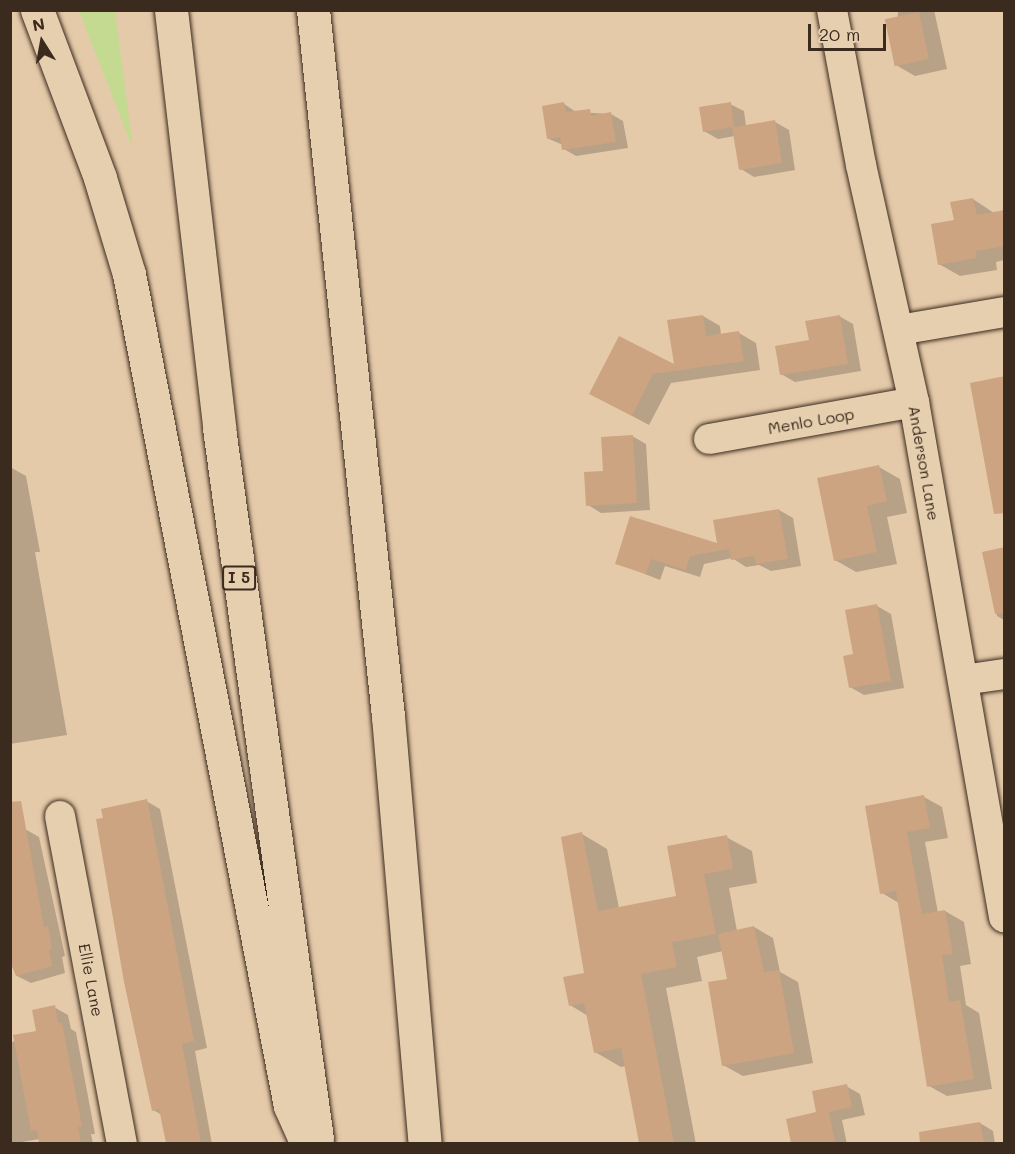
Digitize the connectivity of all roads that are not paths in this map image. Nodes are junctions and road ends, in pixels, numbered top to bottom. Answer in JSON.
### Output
{"nodes":[{"id":1,"x":37,"y":10,"type":"edge"},
{"id":2,"x":171,"y":10,"type":"edge"},
{"id":3,"x":313,"y":10,"type":"edge"},
{"id":4,"x":322,"y":10,"type":"edge"},
{"id":5,"x":831,"y":10,"type":"edge"},
{"id":6,"x":322,"y":87,"type":"junction"},
{"id":7,"x":1005,"y":312,"type":"edge"},
{"id":8,"x":899,"y":330,"type":"junction"},
{"id":9,"x":914,"y":402,"type":"junction"},
{"id":10,"x":709,"y":439,"type":"dead end"},
{"id":11,"x":1005,"y":674,"type":"edge"},
{"id":12,"x":963,"y":680,"type":"junction"},
{"id":13,"x":60,"y":816,"type":"dead end"},
{"id":14,"x":1005,"y":917,"type":"edge"},
{"id":15,"x":122,"y":1143,"type":"edge"},
{"id":16,"x":307,"y":1143,"type":"edge"},
{"id":17,"x":318,"y":1143,"type":"edge"},
{"id":18,"x":425,"y":1143,"type":"edge"}],
"edges":[{"from":1,"to":16,"type":"highway"},
{"from":2,"to":17,"type":"highway","number":"I 5"},
{"from":3,"to":6,"type":"highway"},
{"from":4,"to":6,"type":"highway"},
{"from":5,"to":8,"type":"street","name":"Anderson Lane"},
{"from":6,"to":18,"type":"highway"},
{"from":7,"to":8,"type":"street"},
{"from":8,"to":9,"type":"street","name":"Anderson Lane"},
{"from":9,"to":10,"type":"street","name":"Menlo Loop"},
{"from":9,"to":12,"type":"street","name":"Anderson Lane"},
{"from":11,"to":12,"type":"street"},
{"from":12,"to":14,"type":"street","name":"Anderson Lane"},
{"from":13,"to":15,"type":"street","name":"Ellie Lane"}]}
